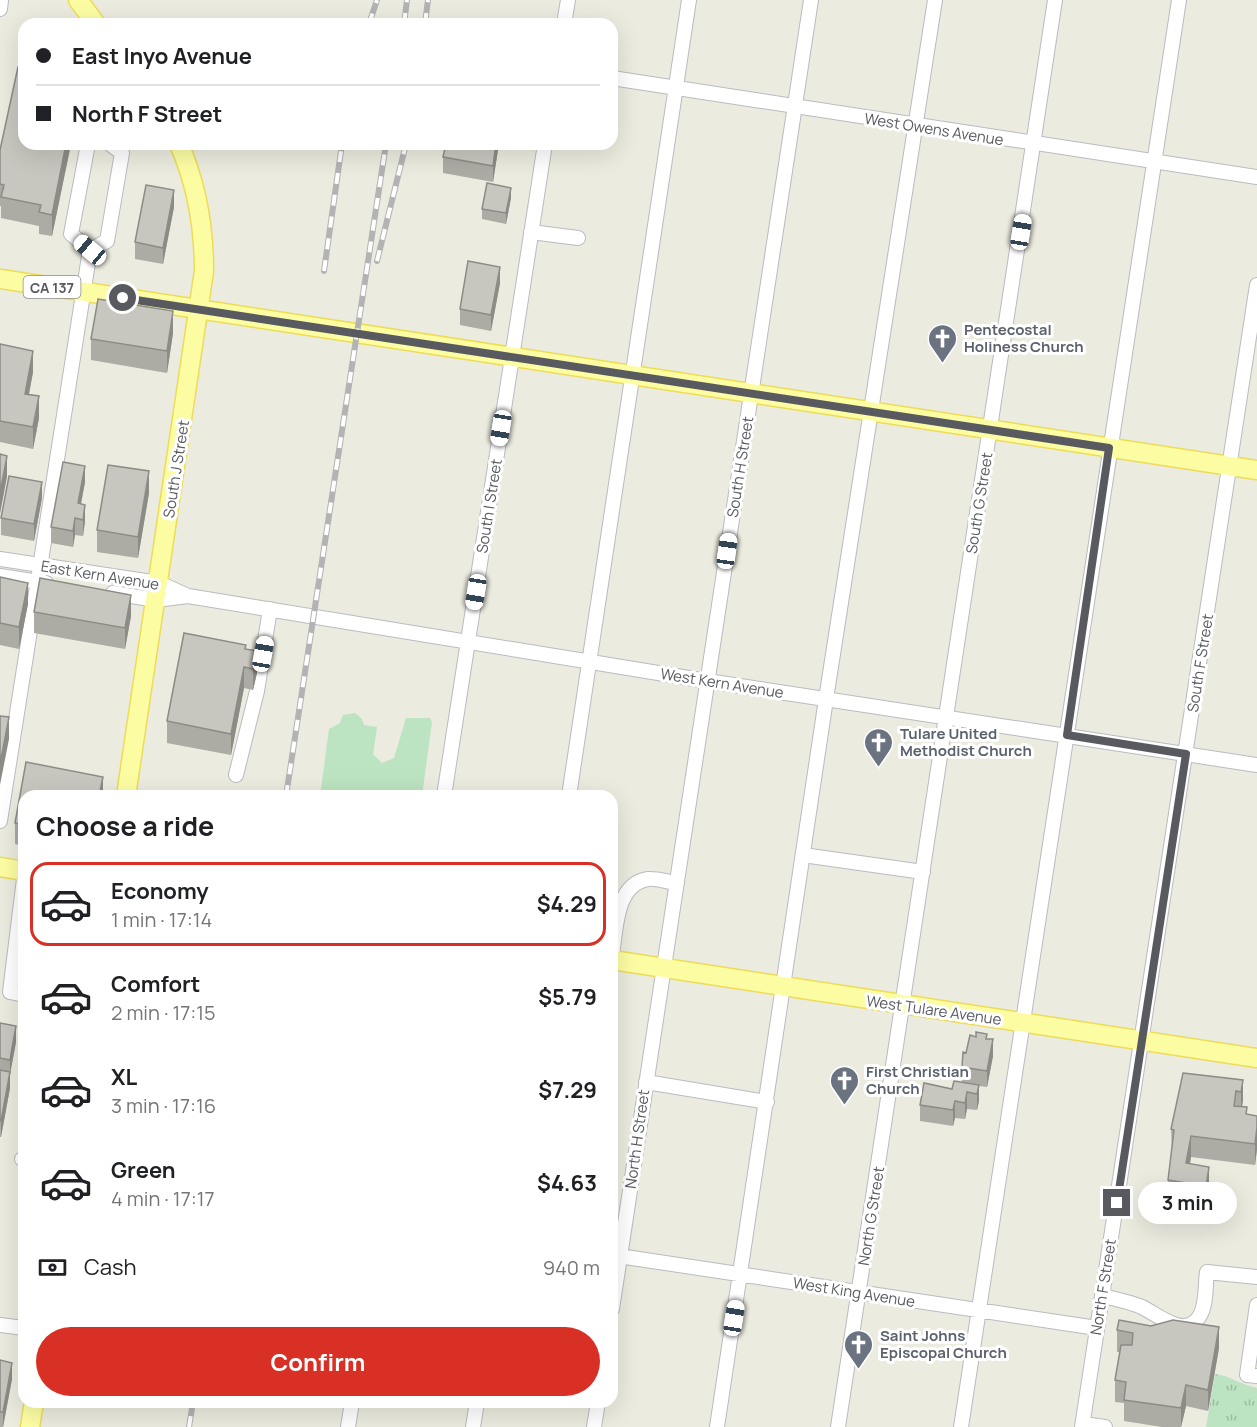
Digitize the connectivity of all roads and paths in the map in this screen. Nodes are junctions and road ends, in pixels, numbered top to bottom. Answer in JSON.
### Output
{"nodes":[{"id":1,"x":1,"y":0,"type":"edge"},
{"id":2,"x":78,"y":0,"type":"edge"},
{"id":3,"x":567,"y":0,"type":"edge"},
{"id":4,"x":689,"y":0,"type":"edge"},
{"id":5,"x":811,"y":0,"type":"edge"},
{"id":6,"x":935,"y":0,"type":"edge"},
{"id":7,"x":1055,"y":0,"type":"edge"},
{"id":8,"x":1179,"y":0,"type":"edge"},
{"id":9,"x":0,"y":9,"type":"edge"},
{"id":10,"x":92,"y":18,"type":"edge"},
{"id":11,"x":565,"y":18,"type":"edge"},
{"id":12,"x":618,"y":79,"type":"edge"},
{"id":13,"x":675,"y":90,"type":"junction"},
{"id":14,"x":794,"y":108,"type":"junction"},
{"id":15,"x":917,"y":126,"type":"junction"},
{"id":16,"x":1034,"y":144,"type":"junction"},
{"id":17,"x":87,"y":150,"type":"edge"},
{"id":18,"x":118,"y":150,"type":"edge"},
{"id":19,"x":181,"y":150,"type":"edge"},
{"id":20,"x":544,"y":150,"type":"edge"},
{"id":21,"x":1154,"y":162,"type":"junction"},
{"id":22,"x":1257,"y":177,"type":"edge"},
{"id":23,"x":531,"y":232,"type":"junction"},
{"id":24,"x":579,"y":238,"type":"dead end"},
{"id":25,"x":90,"y":250,"type":"junction"},
{"id":26,"x":0,"y":279,"type":"edge"},
{"id":27,"x":1257,"y":285,"type":"edge"},
{"id":28,"x":83,"y":291,"type":"junction"},
{"id":29,"x":200,"y":310,"type":"junction"},
{"id":30,"x":512,"y":357,"type":"junction"},
{"id":31,"x":631,"y":374,"type":"junction"},
{"id":32,"x":751,"y":393,"type":"junction"},
{"id":33,"x":870,"y":411,"type":"junction"},
{"id":34,"x":990,"y":429,"type":"junction"},
{"id":35,"x":1109,"y":448,"type":"junction"},
{"id":36,"x":1230,"y":466,"type":"junction"},
{"id":37,"x":1257,"y":470,"type":"edge"},
{"id":38,"x":0,"y":560,"type":"edge"},
{"id":39,"x":41,"y":566,"type":"junction"},
{"id":40,"x":0,"y":576,"type":"edge"},
{"id":41,"x":39,"y":582,"type":"junction"},
{"id":42,"x":62,"y":585,"type":"edge"},
{"id":43,"x":97,"y":591,"type":"edge"},
{"id":44,"x":157,"y":591,"type":"junction"},
{"id":45,"x":188,"y":596,"type":"joint"},
{"id":46,"x":270,"y":609,"type":"junction"},
{"id":47,"x":468,"y":642,"type":"junction"},
{"id":48,"x":589,"y":662,"type":"junction"},
{"id":49,"x":707,"y":681,"type":"junction"},
{"id":50,"x":826,"y":699,"type":"junction"},
{"id":51,"x":946,"y":718,"type":"junction"},
{"id":52,"x":1067,"y":735,"type":"junction"},
{"id":53,"x":1186,"y":754,"type":"junction"},
{"id":54,"x":1257,"y":765,"type":"edge"},
{"id":55,"x":236,"y":775,"type":"dead end"},
{"id":56,"x":127,"y":790,"type":"edge"},
{"id":57,"x":445,"y":790,"type":"edge"},
{"id":58,"x":570,"y":790,"type":"edge"},
{"id":59,"x":0,"y":821,"type":"edge"},
{"id":60,"x":803,"y":855,"type":"junction"},
{"id":61,"x":0,"y":867,"type":"edge"},
{"id":62,"x":18,"y":870,"type":"edge"},
{"id":63,"x":923,"y":872,"type":"junction"},
{"id":64,"x":677,"y":883,"type":"junction"},
{"id":65,"x":618,"y":919,"type":"edge"},
{"id":66,"x":18,"y":927,"type":"edge"},
{"id":67,"x":618,"y":961,"type":"edge"},
{"id":68,"x":663,"y":969,"type":"junction"},
{"id":69,"x":784,"y":987,"type":"junction"},
{"id":70,"x":18,"y":993,"type":"edge"},
{"id":71,"x":903,"y":1005,"type":"junction"},
{"id":72,"x":1024,"y":1023,"type":"junction"},
{"id":73,"x":1143,"y":1041,"type":"junction"},
{"id":74,"x":1257,"y":1058,"type":"edge"},
{"id":75,"x":646,"y":1082,"type":"junction"},
{"id":76,"x":767,"y":1102,"type":"junction"},
{"id":77,"x":618,"y":1244,"type":"edge"},
{"id":78,"x":618,"y":1256,"type":"edge"},
{"id":79,"x":741,"y":1275,"type":"junction"},
{"id":80,"x":1257,"y":1277,"type":"edge"},
{"id":81,"x":859,"y":1292,"type":"junction"},
{"id":82,"x":1102,"y":1296,"type":"junction"},
{"id":83,"x":1257,"y":1305,"type":"edge"},
{"id":84,"x":978,"y":1310,"type":"junction"},
{"id":85,"x":0,"y":1325,"type":"edge"},
{"id":86,"x":18,"y":1327,"type":"edge"},
{"id":87,"x":1097,"y":1328,"type":"junction"},
{"id":88,"x":1257,"y":1376,"type":"edge"},
{"id":89,"x":33,"y":1408,"type":"edge"},
{"id":90,"x":351,"y":1408,"type":"edge"},
{"id":91,"x":476,"y":1408,"type":"edge"},
{"id":92,"x":597,"y":1408,"type":"edge"},
{"id":93,"x":1082,"y":1426,"type":"edge"},
{"id":94,"x":30,"y":1427,"type":"edge"},
{"id":95,"x":348,"y":1427,"type":"edge"},
{"id":96,"x":473,"y":1427,"type":"edge"},
{"id":97,"x":594,"y":1427,"type":"edge"},
{"id":98,"x":717,"y":1427,"type":"edge"},
{"id":99,"x":838,"y":1427,"type":"edge"},
{"id":100,"x":961,"y":1427,"type":"edge"},
{"id":101,"x":1105,"y":1427,"type":"edge"}],
"edges":[{"from":1,"to":9,"type":"street"},
{"from":2,"to":10,"type":"main road"},
{"from":3,"to":11,"type":"street"},
{"from":4,"to":13,"type":"street"},
{"from":5,"to":14,"type":"street","name":"South H Street"},
{"from":6,"to":15,"type":"street"},
{"from":7,"to":16,"type":"street","name":"South G Street"},
{"from":8,"to":21,"type":"street"},
{"from":12,"to":13,"type":"street","name":"West Owens Avenue"},
{"from":13,"to":14,"type":"street","name":"West Owens Avenue"},
{"from":13,"to":31,"type":"street"},
{"from":14,"to":15,"type":"street","name":"West Owens Avenue"},
{"from":14,"to":32,"type":"street","name":"South H Street"},
{"from":15,"to":16,"type":"street","name":"West Owens Avenue"},
{"from":15,"to":33,"type":"street"},
{"from":16,"to":21,"type":"street","name":"West Owens Avenue"},
{"from":16,"to":34,"type":"street","name":"South G Street"},
{"from":17,"to":25,"type":"street"},
{"from":18,"to":25,"type":"street"},
{"from":19,"to":29,"type":"main road","name":"South J Street"},
{"from":20,"to":23,"type":"street","name":"South I Street"},
{"from":21,"to":22,"type":"street","name":"West Owens Avenue"},
{"from":21,"to":35,"type":"street"},
{"from":23,"to":24,"type":"street"},
{"from":23,"to":30,"type":"street","name":"South I Street"},
{"from":25,"to":28,"type":"street"},
{"from":26,"to":28,"type":"main road","number":"CA 137"},
{"from":27,"to":36,"type":"street","name":"South F Street"},
{"from":28,"to":29,"type":"main road","number":"CA 137"},
{"from":28,"to":39,"type":"street"},
{"from":29,"to":30,"type":"main road","number":"CA 137"},
{"from":29,"to":44,"type":"main road","name":"South J Street"},
{"from":30,"to":31,"type":"main road","number":"CA 137"},
{"from":30,"to":47,"type":"street","name":"South I Street"},
{"from":31,"to":32,"type":"main road","number":"CA 137"},
{"from":31,"to":48,"type":"street"},
{"from":32,"to":33,"type":"main road","number":"CA 137"},
{"from":32,"to":49,"type":"street","name":"South H Street"},
{"from":33,"to":34,"type":"main road","number":"CA 137"},
{"from":33,"to":50,"type":"street"},
{"from":34,"to":35,"type":"main road","number":"CA 137"},
{"from":34,"to":51,"type":"street","name":"South G Street"},
{"from":35,"to":36,"type":"main road","number":"CA 137"},
{"from":35,"to":52,"type":"street"},
{"from":36,"to":37,"type":"main road","number":"CA 137"},
{"from":36,"to":53,"type":"street","name":"South F Street"},
{"from":38,"to":39,"type":"street","name":"East Kern Avenue"},
{"from":39,"to":41,"type":"street"},
{"from":39,"to":44,"type":"street","name":"East Kern Avenue"},
{"from":40,"to":41,"type":"street","name":"East Kern Avenue"},
{"from":41,"to":42,"type":"street","name":"East Kern Avenue"},
{"from":41,"to":59,"type":"street"},
{"from":43,"to":44,"type":"street","name":"East Kern Avenue"},
{"from":44,"to":45,"type":"street","name":"East Kern Avenue"},
{"from":44,"to":56,"type":"main road","name":"South J Street"},
{"from":45,"to":46,"type":"street","name":"West Kern Avenue"},
{"from":46,"to":47,"type":"street","name":"West Kern Avenue"},
{"from":46,"to":55,"type":"street"},
{"from":47,"to":48,"type":"street","name":"West Kern Avenue"},
{"from":47,"to":57,"type":"street","name":"South I Street"},
{"from":48,"to":49,"type":"street","name":"West Kern Avenue"},
{"from":48,"to":58,"type":"street"},
{"from":49,"to":50,"type":"street","name":"West Kern Avenue"},
{"from":49,"to":64,"type":"street","name":"South H Street"},
{"from":50,"to":51,"type":"street","name":"West Kern Avenue"},
{"from":50,"to":60,"type":"street"},
{"from":51,"to":52,"type":"street","name":"West Kern Avenue"},
{"from":51,"to":63,"type":"street","name":"South G Street"},
{"from":52,"to":53,"type":"street","name":"West Kern Avenue"},
{"from":52,"to":72,"type":"street"},
{"from":53,"to":54,"type":"street","name":"West Kern Avenue"},
{"from":53,"to":73,"type":"street","name":"South F Street"},
{"from":60,"to":63,"type":"street"},
{"from":60,"to":69,"type":"street"},
{"from":61,"to":62,"type":"main road"},
{"from":63,"to":71,"type":"street","name":"South G Street"},
{"from":64,"to":65,"type":"street"},
{"from":64,"to":68,"type":"street","name":"South H Street"},
{"from":66,"to":70,"type":"street"},
{"from":67,"to":68,"type":"main road","name":"West Tulare Avenue"},
{"from":68,"to":69,"type":"main road","name":"West Tulare Avenue"},
{"from":68,"to":75,"type":"street","name":"North H Street"},
{"from":69,"to":71,"type":"main road","name":"West Tulare Avenue"},
{"from":69,"to":76,"type":"street"},
{"from":71,"to":72,"type":"main road","name":"West Tulare Avenue"},
{"from":71,"to":81,"type":"street","name":"North G Street"},
{"from":72,"to":73,"type":"main road","name":"West Tulare Avenue"},
{"from":72,"to":84,"type":"street"},
{"from":73,"to":74,"type":"main road","name":"West Tulare Avenue"},
{"from":73,"to":82,"type":"street","name":"North F Street"},
{"from":75,"to":76,"type":"street"},
{"from":75,"to":77,"type":"street","name":"North H Street"},
{"from":76,"to":79,"type":"street"},
{"from":78,"to":79,"type":"street","name":"West King Avenue"},
{"from":79,"to":81,"type":"street","name":"West King Avenue"},
{"from":79,"to":98,"type":"street"},
{"from":80,"to":82,"type":"street"},
{"from":81,"to":84,"type":"street","name":"West King Avenue"},
{"from":81,"to":99,"type":"street","name":"North G Street"},
{"from":82,"to":87,"type":"street","name":"North F Street"},
{"from":83,"to":88,"type":"street"},
{"from":84,"to":87,"type":"street","name":"West King Avenue"},
{"from":84,"to":100,"type":"street"},
{"from":85,"to":86,"type":"street"},
{"from":87,"to":93,"type":"street","name":"North F Street"},
{"from":89,"to":94,"type":"main road"},
{"from":90,"to":95,"type":"street"},
{"from":91,"to":96,"type":"street"},
{"from":92,"to":97,"type":"street"},
{"from":93,"to":101,"type":"street"}]}
